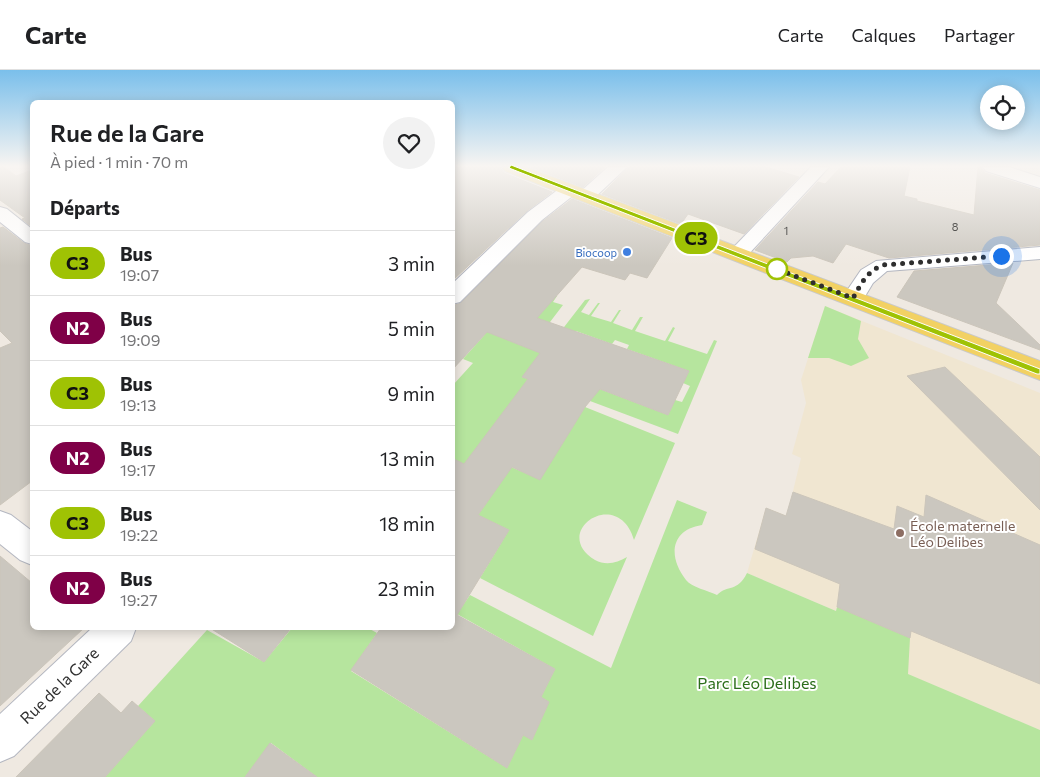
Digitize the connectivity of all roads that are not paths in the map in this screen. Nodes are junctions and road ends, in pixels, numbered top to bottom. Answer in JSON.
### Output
{"nodes":[{"id":1,"x":563,"y":200,"type":"edge"},
{"id":2,"x":595,"y":200,"type":"edge"},
{"id":3,"x":789,"y":200,"type":"edge"},
{"id":4,"x":0,"y":214,"type":"edge"},
{"id":5,"x":30,"y":236,"type":"edge"},
{"id":6,"x":1040,"y":253,"type":"edge"},
{"id":7,"x":738,"y":254,"type":"junction"},
{"id":8,"x":455,"y":294,"type":"edge"},
{"id":9,"x":853,"y":298,"type":"junction"},
{"id":10,"x":1040,"y":372,"type":"edge"},
{"id":11,"x":0,"y":525,"type":"edge"},
{"id":12,"x":30,"y":548,"type":"edge"},
{"id":13,"x":116,"y":630,"type":"edge"},
{"id":14,"x":0,"y":742,"type":"edge"}],
"edges":[{"from":1,"to":8,"type":"street"},
{"from":2,"to":7,"type":"main road"},
{"from":3,"to":7,"type":"street"},
{"from":4,"to":5,"type":"street"},
{"from":6,"to":9,"type":"street"},
{"from":7,"to":9,"type":"main road"},
{"from":9,"to":10,"type":"main road"},
{"from":11,"to":12,"type":"street"},
{"from":13,"to":14,"type":"street","name":"Rue de la Gare"}]}
